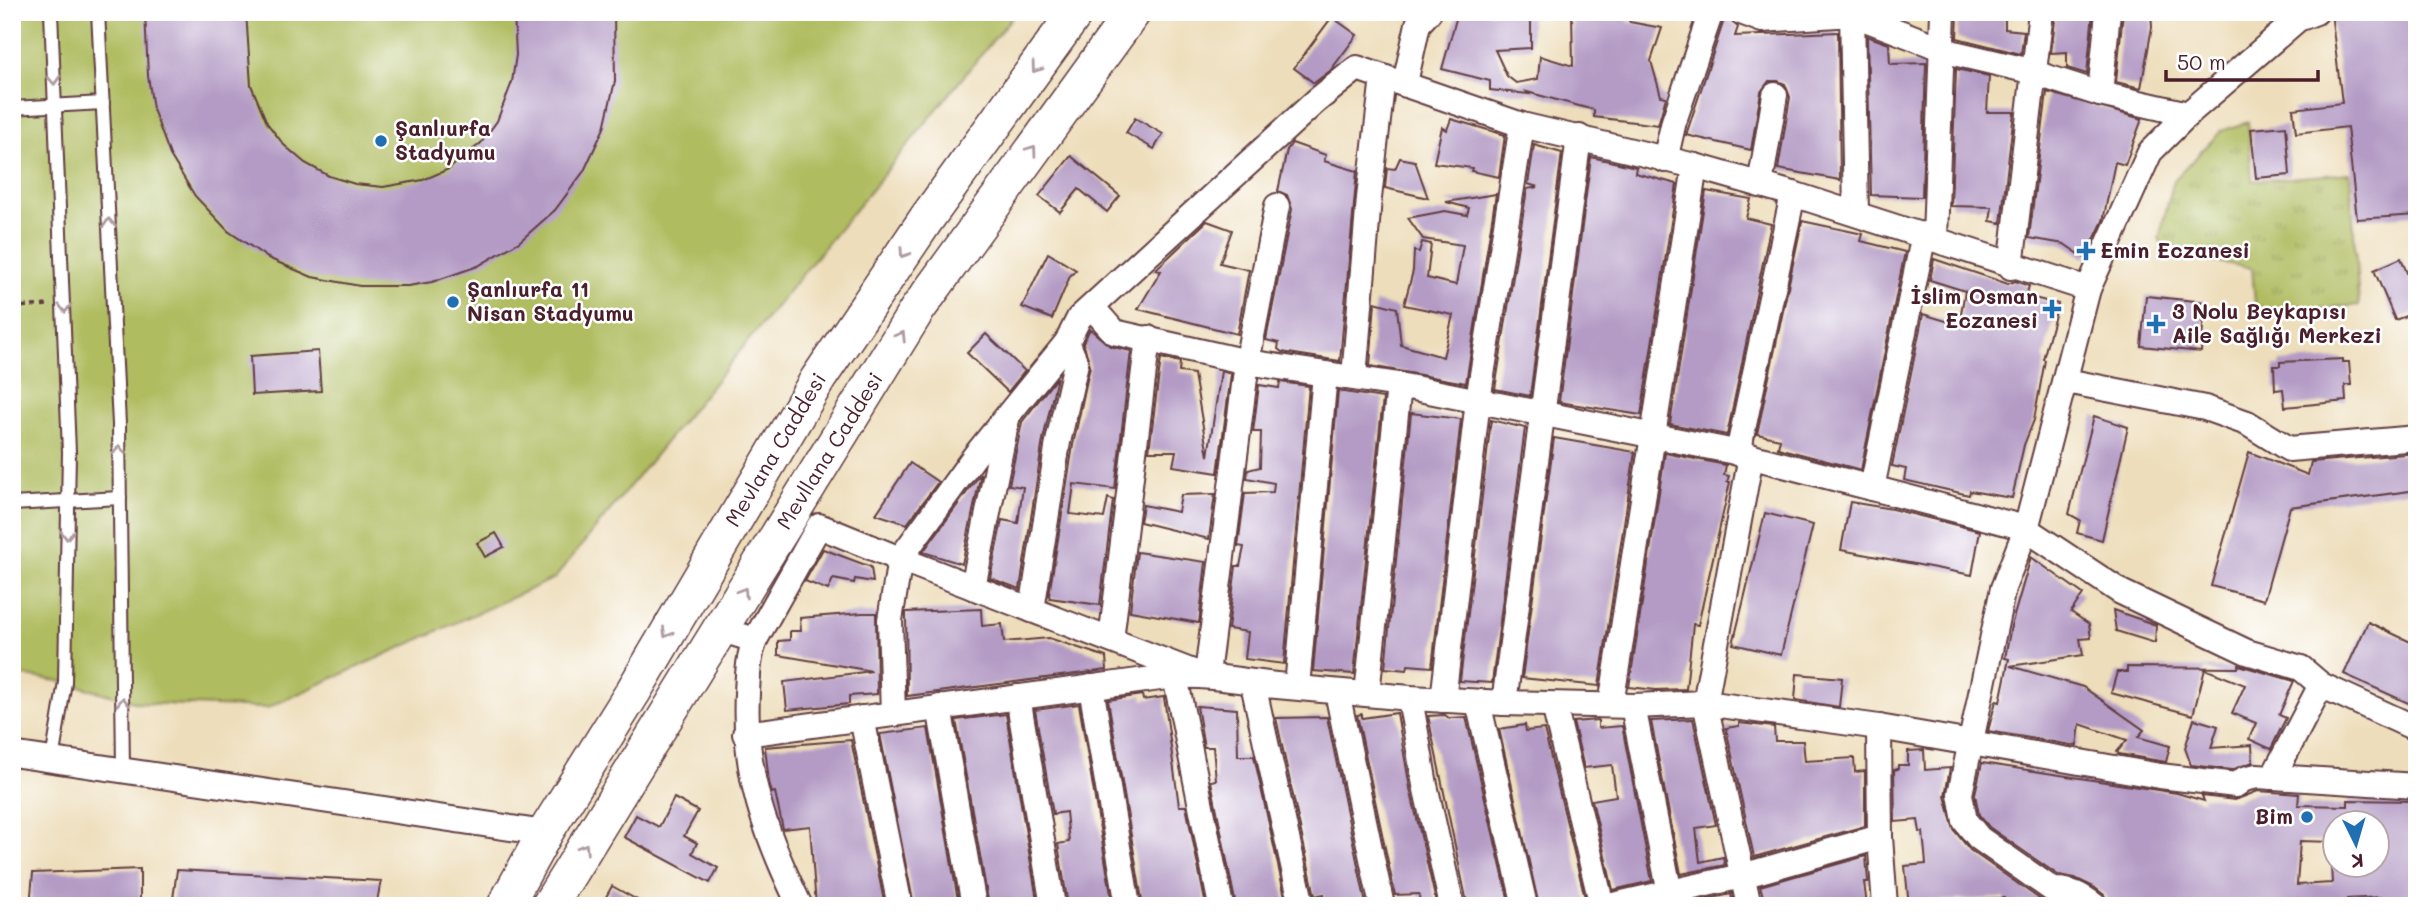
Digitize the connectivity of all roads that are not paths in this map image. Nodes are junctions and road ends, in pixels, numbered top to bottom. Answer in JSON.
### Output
{"nodes":[{"id":1,"x":51,"y":12,"type":"edge"},
{"id":2,"x":98,"y":12,"type":"edge"},
{"id":3,"x":1076,"y":12,"type":"edge"},
{"id":4,"x":1133,"y":12,"type":"edge"},
{"id":5,"x":1429,"y":12,"type":"edge"},
{"id":6,"x":1711,"y":12,"type":"edge"},
{"id":7,"x":1741,"y":12,"type":"edge"},
{"id":8,"x":1943,"y":12,"type":"edge"},
{"id":9,"x":2041,"y":12,"type":"edge"},
{"id":10,"x":2108,"y":12,"type":"edge"},
{"id":11,"x":2316,"y":12,"type":"edge"},
{"id":12,"x":1852,"y":13,"type":"edge"},
{"id":13,"x":1942,"y":46,"type":"junction"},
{"id":14,"x":2034,"y":74,"type":"junction"},
{"id":15,"x":1394,"y":80,"type":"junction"},
{"id":16,"x":2100,"y":94,"type":"junction"},
{"id":17,"x":1775,"y":95,"type":"dead end"},
{"id":18,"x":103,"y":103,"type":"junction"},
{"id":19,"x":55,"y":106,"type":"junction"},
{"id":20,"x":12,"y":108,"type":"edge"},
{"id":21,"x":2188,"y":114,"type":"junction"},
{"id":22,"x":1522,"y":125,"type":"junction"},
{"id":23,"x":1579,"y":138,"type":"junction"},
{"id":24,"x":1665,"y":160,"type":"junction"},
{"id":25,"x":1695,"y":166,"type":"junction"},
{"id":26,"x":1760,"y":185,"type":"junction"},
{"id":27,"x":1793,"y":194,"type":"junction"},
{"id":28,"x":1277,"y":206,"type":"dead end"},
{"id":29,"x":1856,"y":213,"type":"junction"},
{"id":30,"x":1930,"y":236,"type":"junction"},
{"id":31,"x":2011,"y":267,"type":"junction"},
{"id":32,"x":2088,"y":289,"type":"junction"},
{"id":33,"x":1092,"y":306,"type":"junction"},
{"id":34,"x":1148,"y":338,"type":"junction"},
{"id":35,"x":1067,"y":342,"type":"junction"},
{"id":36,"x":1247,"y":362,"type":"junction"},
{"id":37,"x":1325,"y":374,"type":"junction"},
{"id":38,"x":1354,"y":377,"type":"junction"},
{"id":39,"x":2066,"y":382,"type":"junction"},
{"id":40,"x":1399,"y":385,"type":"junction"},
{"id":41,"x":1478,"y":400,"type":"junction"},
{"id":42,"x":1544,"y":415,"type":"junction"},
{"id":43,"x":1008,"y":416,"type":"junction"},
{"id":44,"x":1653,"y":436,"type":"junction"},
{"id":45,"x":2417,"y":438,"type":"edge"},
{"id":46,"x":1744,"y":455,"type":"junction"},
{"id":47,"x":1871,"y":488,"type":"junction"},
{"id":48,"x":120,"y":498,"type":"junction"},
{"id":49,"x":68,"y":501,"type":"junction"},
{"id":50,"x":12,"y":504,"type":"edge"},
{"id":51,"x":2026,"y":529,"type":"junction"},
{"id":52,"x":900,"y":559,"type":"junction"},
{"id":53,"x":973,"y":587,"type":"junction"},
{"id":54,"x":1032,"y":610,"type":"junction"},
{"id":55,"x":719,"y":629,"type":"junction"},
{"id":56,"x":755,"y":640,"type":"junction"},
{"id":57,"x":1111,"y":640,"type":"junction"},
{"id":58,"x":1204,"y":674,"type":"junction"},
{"id":59,"x":1175,"y":676,"type":"junction"},
{"id":60,"x":1253,"y":684,"type":"junction"},
{"id":61,"x":2321,"y":685,"type":"junction"},
{"id":62,"x":1091,"y":687,"type":"junction"},
{"id":63,"x":1337,"y":692,"type":"junction"},
{"id":64,"x":1367,"y":694,"type":"junction"},
{"id":65,"x":1018,"y":697,"type":"junction"},
{"id":66,"x":1410,"y":698,"type":"junction"},
{"id":67,"x":1443,"y":700,"type":"junction"},
{"id":68,"x":1478,"y":702,"type":"junction"},
{"id":69,"x":1504,"y":703,"type":"junction"},
{"id":70,"x":1704,"y":703,"type":"junction"},
{"id":71,"x":1555,"y":705,"type":"junction"},
{"id":72,"x":1622,"y":706,"type":"junction"},
{"id":73,"x":939,"y":708,"type":"junction"},
{"id":74,"x":893,"y":713,"type":"junction"},
{"id":75,"x":862,"y":718,"type":"junction"},
{"id":76,"x":1880,"y":727,"type":"junction"},
{"id":77,"x":2417,"y":729,"type":"edge"},
{"id":78,"x":745,"y":734,"type":"junction"},
{"id":79,"x":1972,"y":743,"type":"junction"},
{"id":80,"x":12,"y":754,"type":"edge"},
{"id":81,"x":52,"y":760,"type":"junction"},
{"id":82,"x":123,"y":770,"type":"junction"},
{"id":83,"x":2273,"y":778,"type":"junction"},
{"id":84,"x":2417,"y":786,"type":"edge"},
{"id":85,"x":545,"y":833,"type":"junction"},
{"id":86,"x":1880,"y":837,"type":"junction"},
{"id":87,"x":1742,"y":876,"type":"junction"},
{"id":88,"x":1670,"y":898,"type":"edge"},
{"id":89,"x":505,"y":906,"type":"edge"},
{"id":90,"x":549,"y":906,"type":"edge"},
{"id":91,"x":800,"y":906,"type":"edge"},
{"id":92,"x":900,"y":906,"type":"edge"},
{"id":93,"x":974,"y":906,"type":"edge"},
{"id":94,"x":1053,"y":906,"type":"edge"},
{"id":95,"x":1128,"y":906,"type":"edge"},
{"id":96,"x":1221,"y":906,"type":"edge"},
{"id":97,"x":1301,"y":906,"type":"edge"},
{"id":98,"x":1382,"y":906,"type":"edge"},
{"id":99,"x":1452,"y":906,"type":"edge"},
{"id":100,"x":1525,"y":906,"type":"edge"},
{"id":101,"x":1602,"y":906,"type":"edge"},
{"id":102,"x":1609,"y":906,"type":"edge"},
{"id":103,"x":1749,"y":906,"type":"edge"},
{"id":104,"x":1885,"y":906,"type":"edge"},
{"id":105,"x":2095,"y":906,"type":"edge"}],
"edges":[{"from":1,"to":19,"type":"lane","one_way":true},
{"from":2,"to":18,"type":"lane"},
{"from":3,"to":85,"type":"main road","name":"Mevlana Caddesi","one_way":true},
{"from":55,"to":4,"type":"main road","name":"Mevllana Caddesi","one_way":true},
{"from":5,"to":15,"type":"street"},
{"from":6,"to":24,"type":"street"},
{"from":7,"to":12,"type":"street"},
{"from":8,"to":13,"type":"street"},
{"from":9,"to":14,"type":"street"},
{"from":10,"to":16,"type":"street"},
{"from":11,"to":21,"type":"street"},
{"from":12,"to":13,"type":"street"},
{"from":12,"to":29,"type":"street"},
{"from":13,"to":14,"type":"street"},
{"from":13,"to":30,"type":"street"},
{"from":14,"to":16,"type":"street"},
{"from":14,"to":31,"type":"street"},
{"from":15,"to":22,"type":"street"},
{"from":15,"to":33,"type":"street"},
{"from":15,"to":38,"type":"street"},
{"from":16,"to":21,"type":"street"},
{"from":17,"to":26,"type":"street"},
{"from":18,"to":19,"type":"lane"},
{"from":48,"to":18,"type":"lane","one_way":true},
{"from":19,"to":20,"type":"lane"},
{"from":19,"to":49,"type":"lane","one_way":true},
{"from":21,"to":32,"type":"street"},
{"from":22,"to":23,"type":"street"},
{"from":22,"to":41,"type":"street"},
{"from":23,"to":24,"type":"street"},
{"from":23,"to":42,"type":"street"},
{"from":24,"to":25,"type":"street"},
{"from":25,"to":26,"type":"street"},
{"from":25,"to":44,"type":"street"},
{"from":26,"to":27,"type":"street"},
{"from":27,"to":29,"type":"street"},
{"from":27,"to":46,"type":"street"},
{"from":28,"to":36,"type":"street"},
{"from":29,"to":30,"type":"street"},
{"from":30,"to":31,"type":"street"},
{"from":30,"to":47,"type":"street"},
{"from":31,"to":32,"type":"street"},
{"from":32,"to":39,"type":"street"},
{"from":33,"to":34,"type":"street"},
{"from":33,"to":35,"type":"street"},
{"from":34,"to":36,"type":"street"},
{"from":34,"to":57,"type":"street"},
{"from":35,"to":43,"type":"street"},
{"from":35,"to":54,"type":"street"},
{"from":36,"to":37,"type":"street"},
{"from":36,"to":58,"type":"street"},
{"from":37,"to":38,"type":"street"},
{"from":37,"to":60,"type":"street"},
{"from":38,"to":40,"type":"street"},
{"from":39,"to":45,"type":"street"},
{"from":39,"to":51,"type":"street"},
{"from":40,"to":41,"type":"street"},
{"from":40,"to":64,"type":"street"},
{"from":41,"to":42,"type":"street"},
{"from":41,"to":67,"type":"street"},
{"from":42,"to":44,"type":"street"},
{"from":42,"to":69,"type":"street"},
{"from":43,"to":52,"type":"street"},
{"from":43,"to":53,"type":"street"},
{"from":44,"to":46,"type":"street"},
{"from":44,"to":72,"type":"street"},
{"from":46,"to":47,"type":"street"},
{"from":46,"to":70,"type":"street"},
{"from":47,"to":51,"type":"street"},
{"from":48,"to":49,"type":"lane"},
{"from":82,"to":48,"type":"lane","one_way":true},
{"from":49,"to":50,"type":"lane"},
{"from":49,"to":81,"type":"lane","one_way":true},
{"from":51,"to":61,"type":"street"},
{"from":51,"to":79,"type":"street"},
{"from":52,"to":53,"type":"street"},
{"from":52,"to":56,"type":"street"},
{"from":52,"to":74,"type":"street"},
{"from":53,"to":54,"type":"street"},
{"from":54,"to":57,"type":"street"},
{"from":55,"to":56,"type":"street"},
{"from":90,"to":55,"type":"main road","name":"Mevllana Caddesi","one_way":true},
{"from":56,"to":78,"type":"street"},
{"from":57,"to":58,"type":"street"},
{"from":58,"to":59,"type":"street"},
{"from":58,"to":60,"type":"street"},
{"from":59,"to":62,"type":"street"},
{"from":59,"to":96,"type":"street"},
{"from":60,"to":63,"type":"street"},
{"from":60,"to":97,"type":"street"},
{"from":61,"to":77,"type":"street"},
{"from":61,"to":83,"type":"street"},
{"from":62,"to":65,"type":"street"},
{"from":62,"to":95,"type":"street"},
{"from":63,"to":64,"type":"street"},
{"from":63,"to":98,"type":"street"},
{"from":64,"to":66,"type":"street"},
{"from":65,"to":73,"type":"street"},
{"from":65,"to":94,"type":"street"},
{"from":66,"to":67,"type":"street"},
{"from":66,"to":99,"type":"street"},
{"from":67,"to":68,"type":"street"},
{"from":68,"to":69,"type":"street"},
{"from":68,"to":100,"type":"street"},
{"from":69,"to":71,"type":"street"},
{"from":70,"to":72,"type":"street"},
{"from":70,"to":76,"type":"street"},
{"from":70,"to":87,"type":"street"},
{"from":71,"to":72,"type":"street"},
{"from":71,"to":101,"type":"street"},
{"from":72,"to":88,"type":"street"},
{"from":73,"to":74,"type":"street"},
{"from":73,"to":93,"type":"street"},
{"from":74,"to":75,"type":"street"},
{"from":75,"to":78,"type":"street"},
{"from":75,"to":92,"type":"street"},
{"from":76,"to":79,"type":"street"},
{"from":76,"to":86,"type":"street"},
{"from":78,"to":91,"type":"street"},
{"from":79,"to":83,"type":"street"},
{"from":79,"to":105,"type":"street"},
{"from":80,"to":81,"type":"street"},
{"from":81,"to":82,"type":"street"},
{"from":82,"to":85,"type":"street"},
{"from":83,"to":84,"type":"street"},
{"from":85,"to":89,"type":"main road","name":"Mevlana Caddesi"},
{"from":86,"to":87,"type":"street"},
{"from":86,"to":104,"type":"street"},
{"from":87,"to":88,"type":"street"},
{"from":87,"to":103,"type":"street"},
{"from":88,"to":102,"type":"street"}]}
